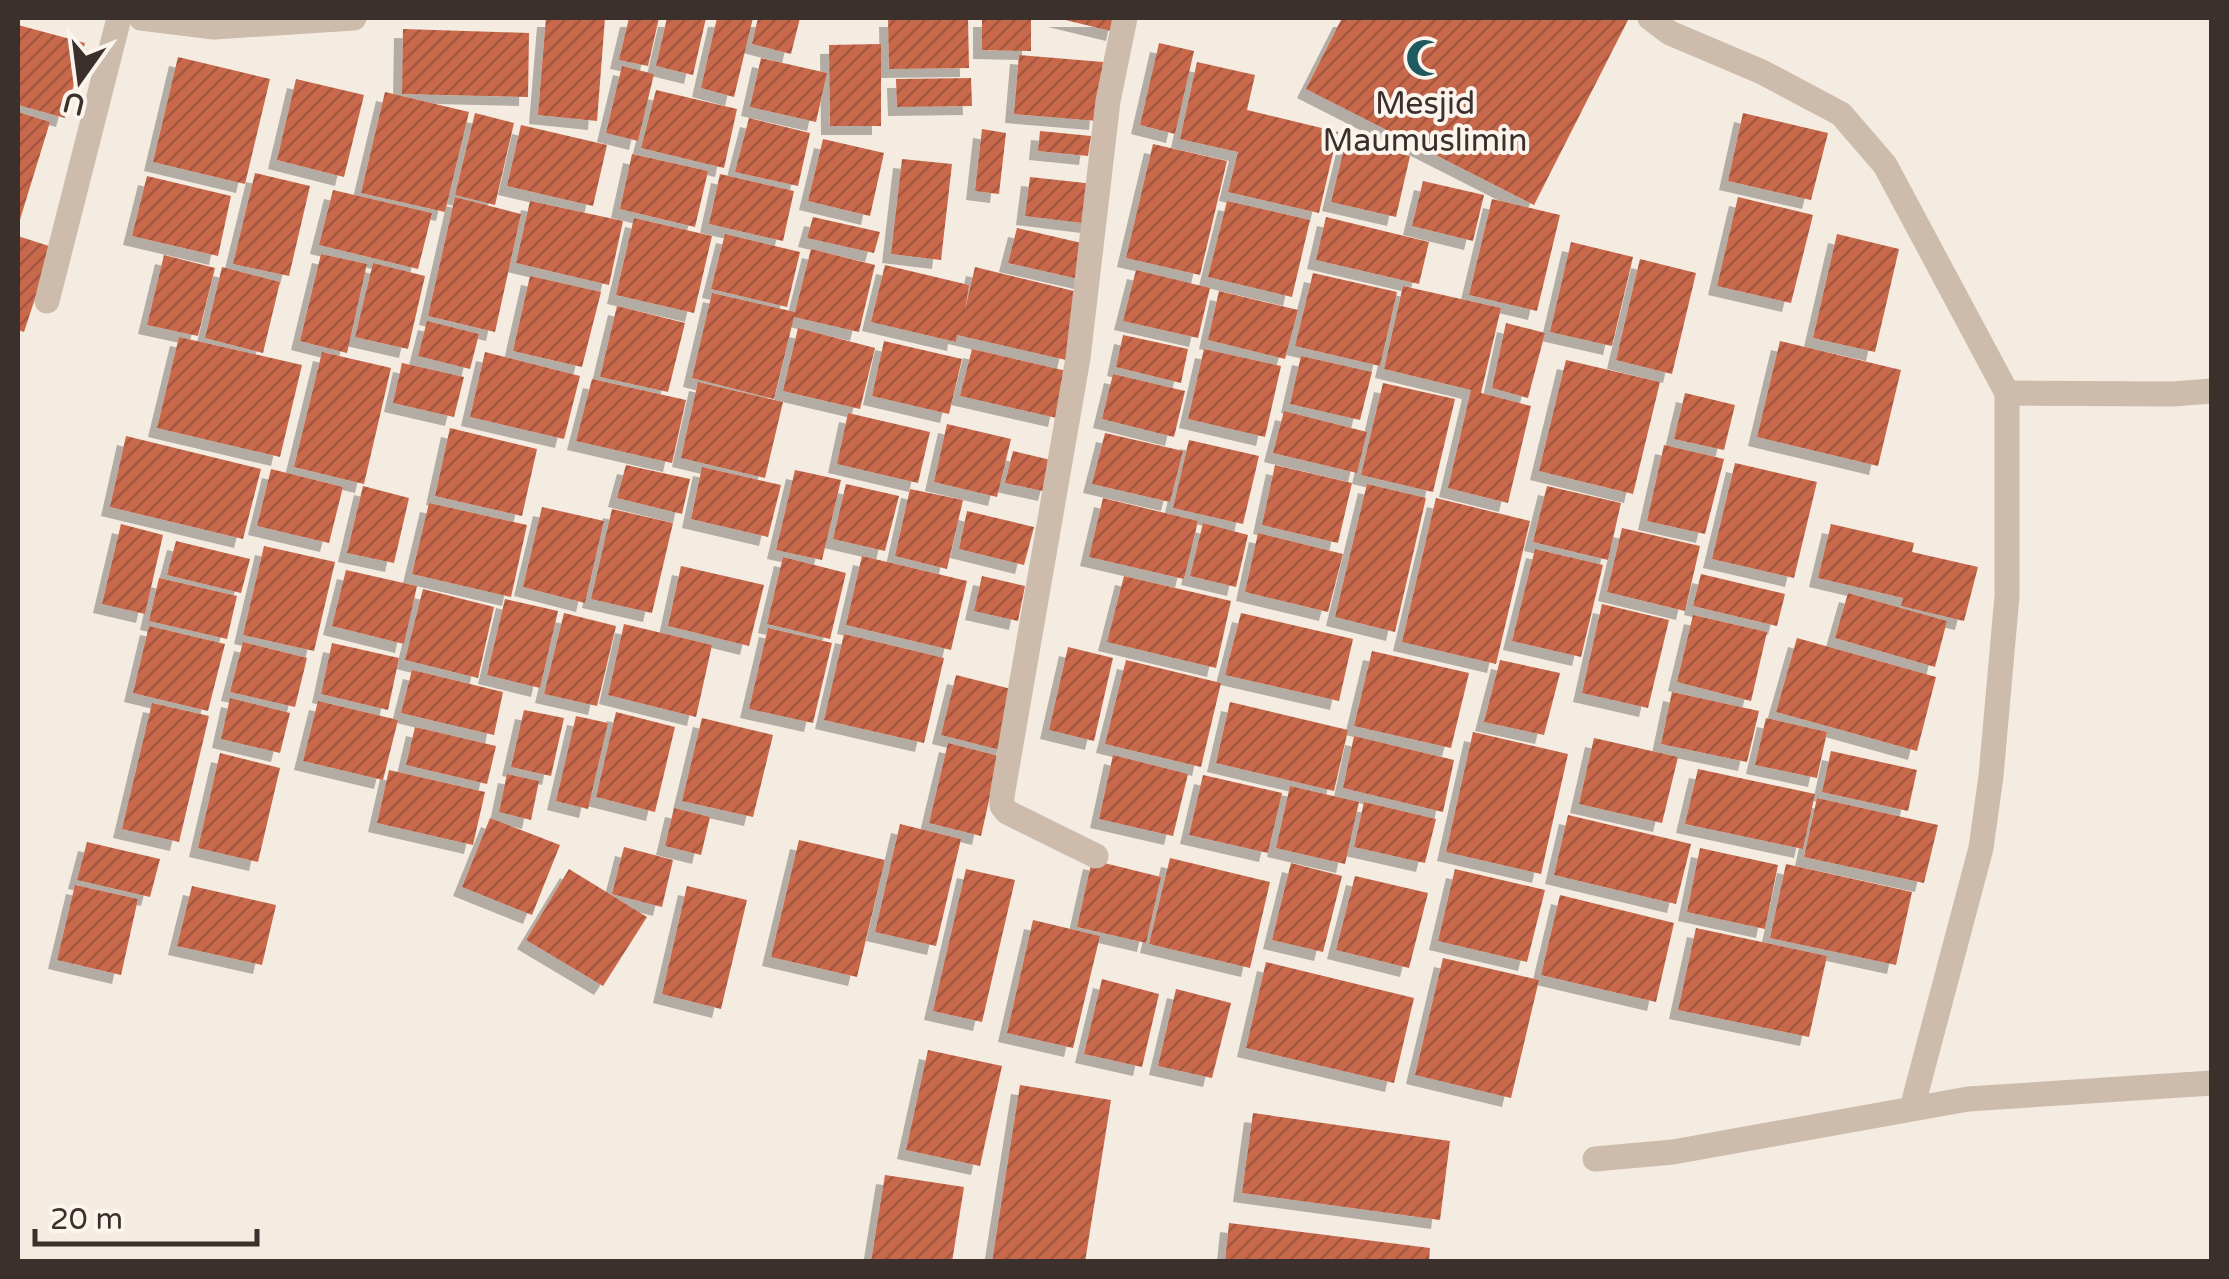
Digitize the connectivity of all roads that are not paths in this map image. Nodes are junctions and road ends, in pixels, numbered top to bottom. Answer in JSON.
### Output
{"nodes":[{"id":1,"x":119,"y":18,"type":"edge"},
{"id":2,"x":141,"y":18,"type":"edge"},
{"id":3,"x":354,"y":18,"type":"edge"},
{"id":4,"x":1124,"y":18,"type":"edge"},
{"id":5,"x":1650,"y":18,"type":"edge"},
{"id":6,"x":47,"y":301,"type":"dead end"},
{"id":7,"x":2212,"y":390,"type":"edge"},
{"id":8,"x":2008,"y":392,"type":"junction"},
{"id":9,"x":1096,"y":856,"type":"dead end"},
{"id":10,"x":2212,"y":1083,"type":"edge"},
{"id":11,"x":1912,"y":1108,"type":"junction"},
{"id":12,"x":1595,"y":1160,"type":"dead end"}],
"edges":[{"from":1,"to":6,"type":"street"},
{"from":2,"to":3,"type":"street"},
{"from":4,"to":9,"type":"street"},
{"from":5,"to":8,"type":"street"},
{"from":7,"to":8,"type":"street"},
{"from":8,"to":11,"type":"street"},
{"from":10,"to":11,"type":"street"},
{"from":11,"to":12,"type":"street"}]}
